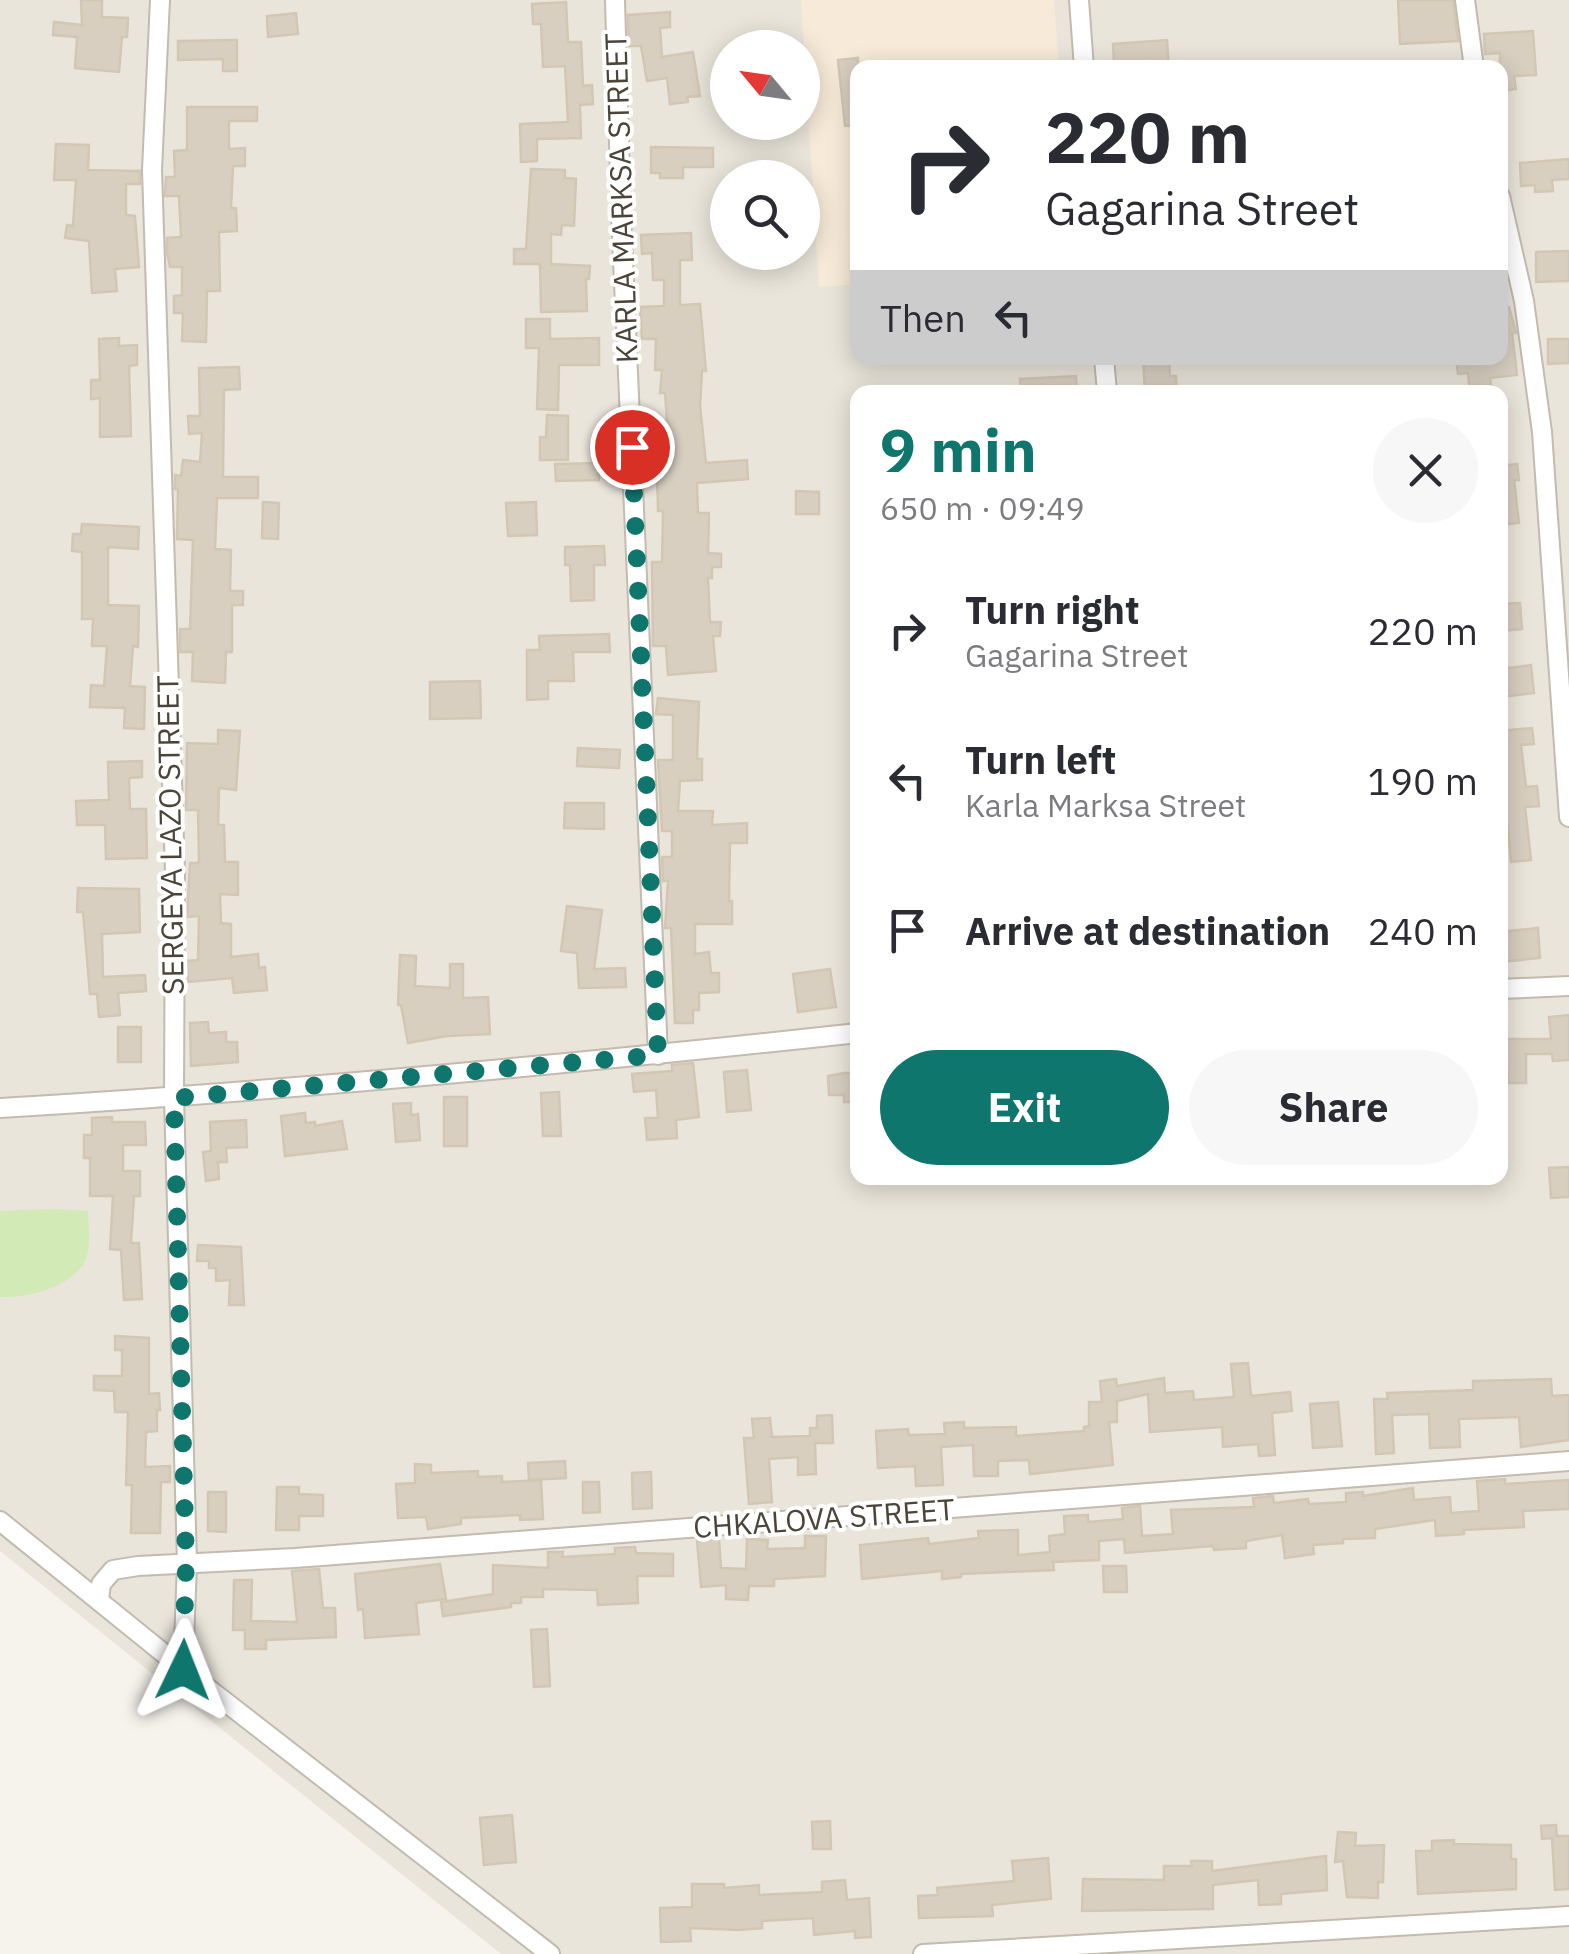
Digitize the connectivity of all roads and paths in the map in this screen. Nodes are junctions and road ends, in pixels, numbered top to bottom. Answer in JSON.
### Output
{"nodes":[{"id":1,"x":160,"y":0,"type":"edge"},
{"id":2,"x":616,"y":0,"type":"edge"},
{"id":3,"x":1080,"y":0,"type":"edge"},
{"id":4,"x":1465,"y":0,"type":"edge"},
{"id":5,"x":1084,"y":60,"type":"edge"},
{"id":6,"x":1473,"y":60,"type":"edge"},
{"id":7,"x":1508,"y":231,"type":"edge"},
{"id":8,"x":1569,"y":816,"type":"edge"},
{"id":9,"x":1569,"y":986,"type":"edge"},
{"id":10,"x":1508,"y":989,"type":"edge"},
{"id":11,"x":850,"y":1035,"type":"edge"},
{"id":12,"x":658,"y":1055,"type":"junction"},
{"id":13,"x":174,"y":1098,"type":"junction"},
{"id":14,"x":0,"y":1108,"type":"edge"},
{"id":15,"x":1569,"y":1461,"type":"edge"},
{"id":16,"x":0,"y":1521,"type":"edge"},
{"id":17,"x":186,"y":1562,"type":"junction"},
{"id":18,"x":99,"y":1600,"type":"junction"},
{"id":19,"x":183,"y":1670,"type":"junction"},
{"id":20,"x":1569,"y":1916,"type":"edge"},
{"id":21,"x":550,"y":1954,"type":"edge"},
{"id":22,"x":923,"y":1954,"type":"edge"}],
"edges":[{"from":1,"to":13,"type":"street","name":"SERGEYA LAZO STREET"},
{"from":2,"to":12,"type":"street","name":"KARLA MARKSA STREET"},
{"from":3,"to":5,"type":"street"},
{"from":4,"to":6,"type":"street"},
{"from":7,"to":8,"type":"street"},
{"from":9,"to":10,"type":"street"},
{"from":11,"to":12,"type":"street"},
{"from":12,"to":13,"type":"street"},
{"from":13,"to":14,"type":"street"},
{"from":13,"to":17,"type":"street","name":"SERGEYA LAZO STREET"},
{"from":15,"to":17,"type":"street","name":"CHKALOVA STREET"},
{"from":16,"to":18,"type":"street"},
{"from":17,"to":18,"type":"street","name":"CHKALOVA STREET"},
{"from":17,"to":19,"type":"street","name":"SERGEYA LAZO STREET"},
{"from":18,"to":19,"type":"street"},
{"from":19,"to":21,"type":"street"},
{"from":20,"to":22,"type":"street"}]}
